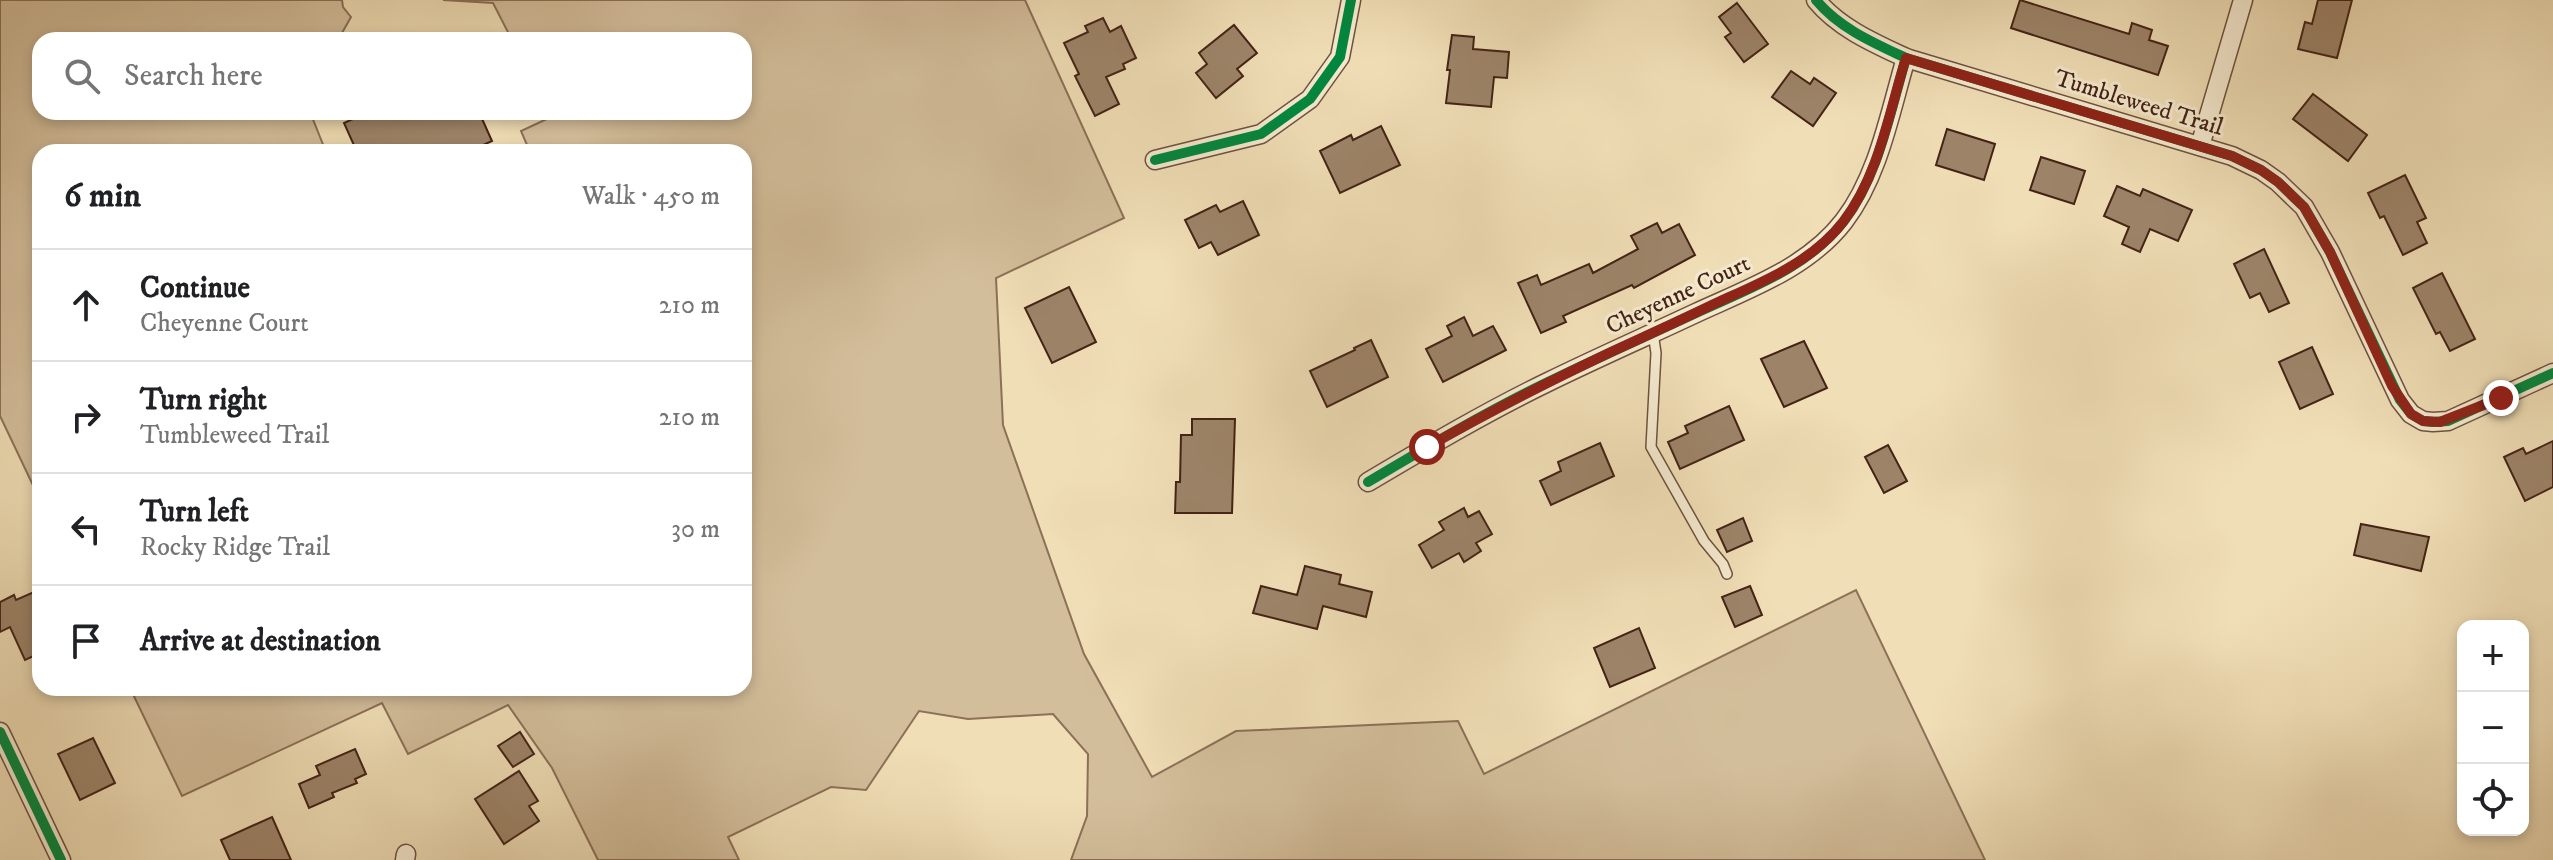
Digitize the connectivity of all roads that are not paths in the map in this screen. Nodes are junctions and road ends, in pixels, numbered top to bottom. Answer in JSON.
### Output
{"nodes":[{"id":1,"x":1351,"y":0,"type":"edge"},
{"id":2,"x":1816,"y":0,"type":"edge"},
{"id":3,"x":2243,"y":0,"type":"edge"},
{"id":4,"x":1906,"y":58,"type":"junction"},
{"id":5,"x":2200,"y":146,"type":"junction"},
{"id":6,"x":1155,"y":160,"type":"dead end"},
{"id":7,"x":1653,"y":333,"type":"junction"},
{"id":8,"x":2553,"y":373,"type":"edge"},
{"id":9,"x":1368,"y":482,"type":"dead end"},
{"id":10,"x":1727,"y":574,"type":"dead end"},
{"id":11,"x":0,"y":732,"type":"edge"},
{"id":12,"x":61,"y":860,"type":"edge"}],
"edges":[{"from":1,"to":6,"type":"street"},
{"from":2,"to":4,"type":"street","name":"Tumbleweed Trail"},
{"from":3,"to":5,"type":"street"},
{"from":4,"to":5,"type":"street","name":"Tumbleweed Trail"},
{"from":4,"to":7,"type":"street","name":"Cheyenne Court"},
{"from":5,"to":8,"type":"street","name":"Tumbleweed Trail"},
{"from":7,"to":9,"type":"street","name":"Cheyenne Court"},
{"from":7,"to":10,"type":"lane"},
{"from":11,"to":12,"type":"street"}]}
